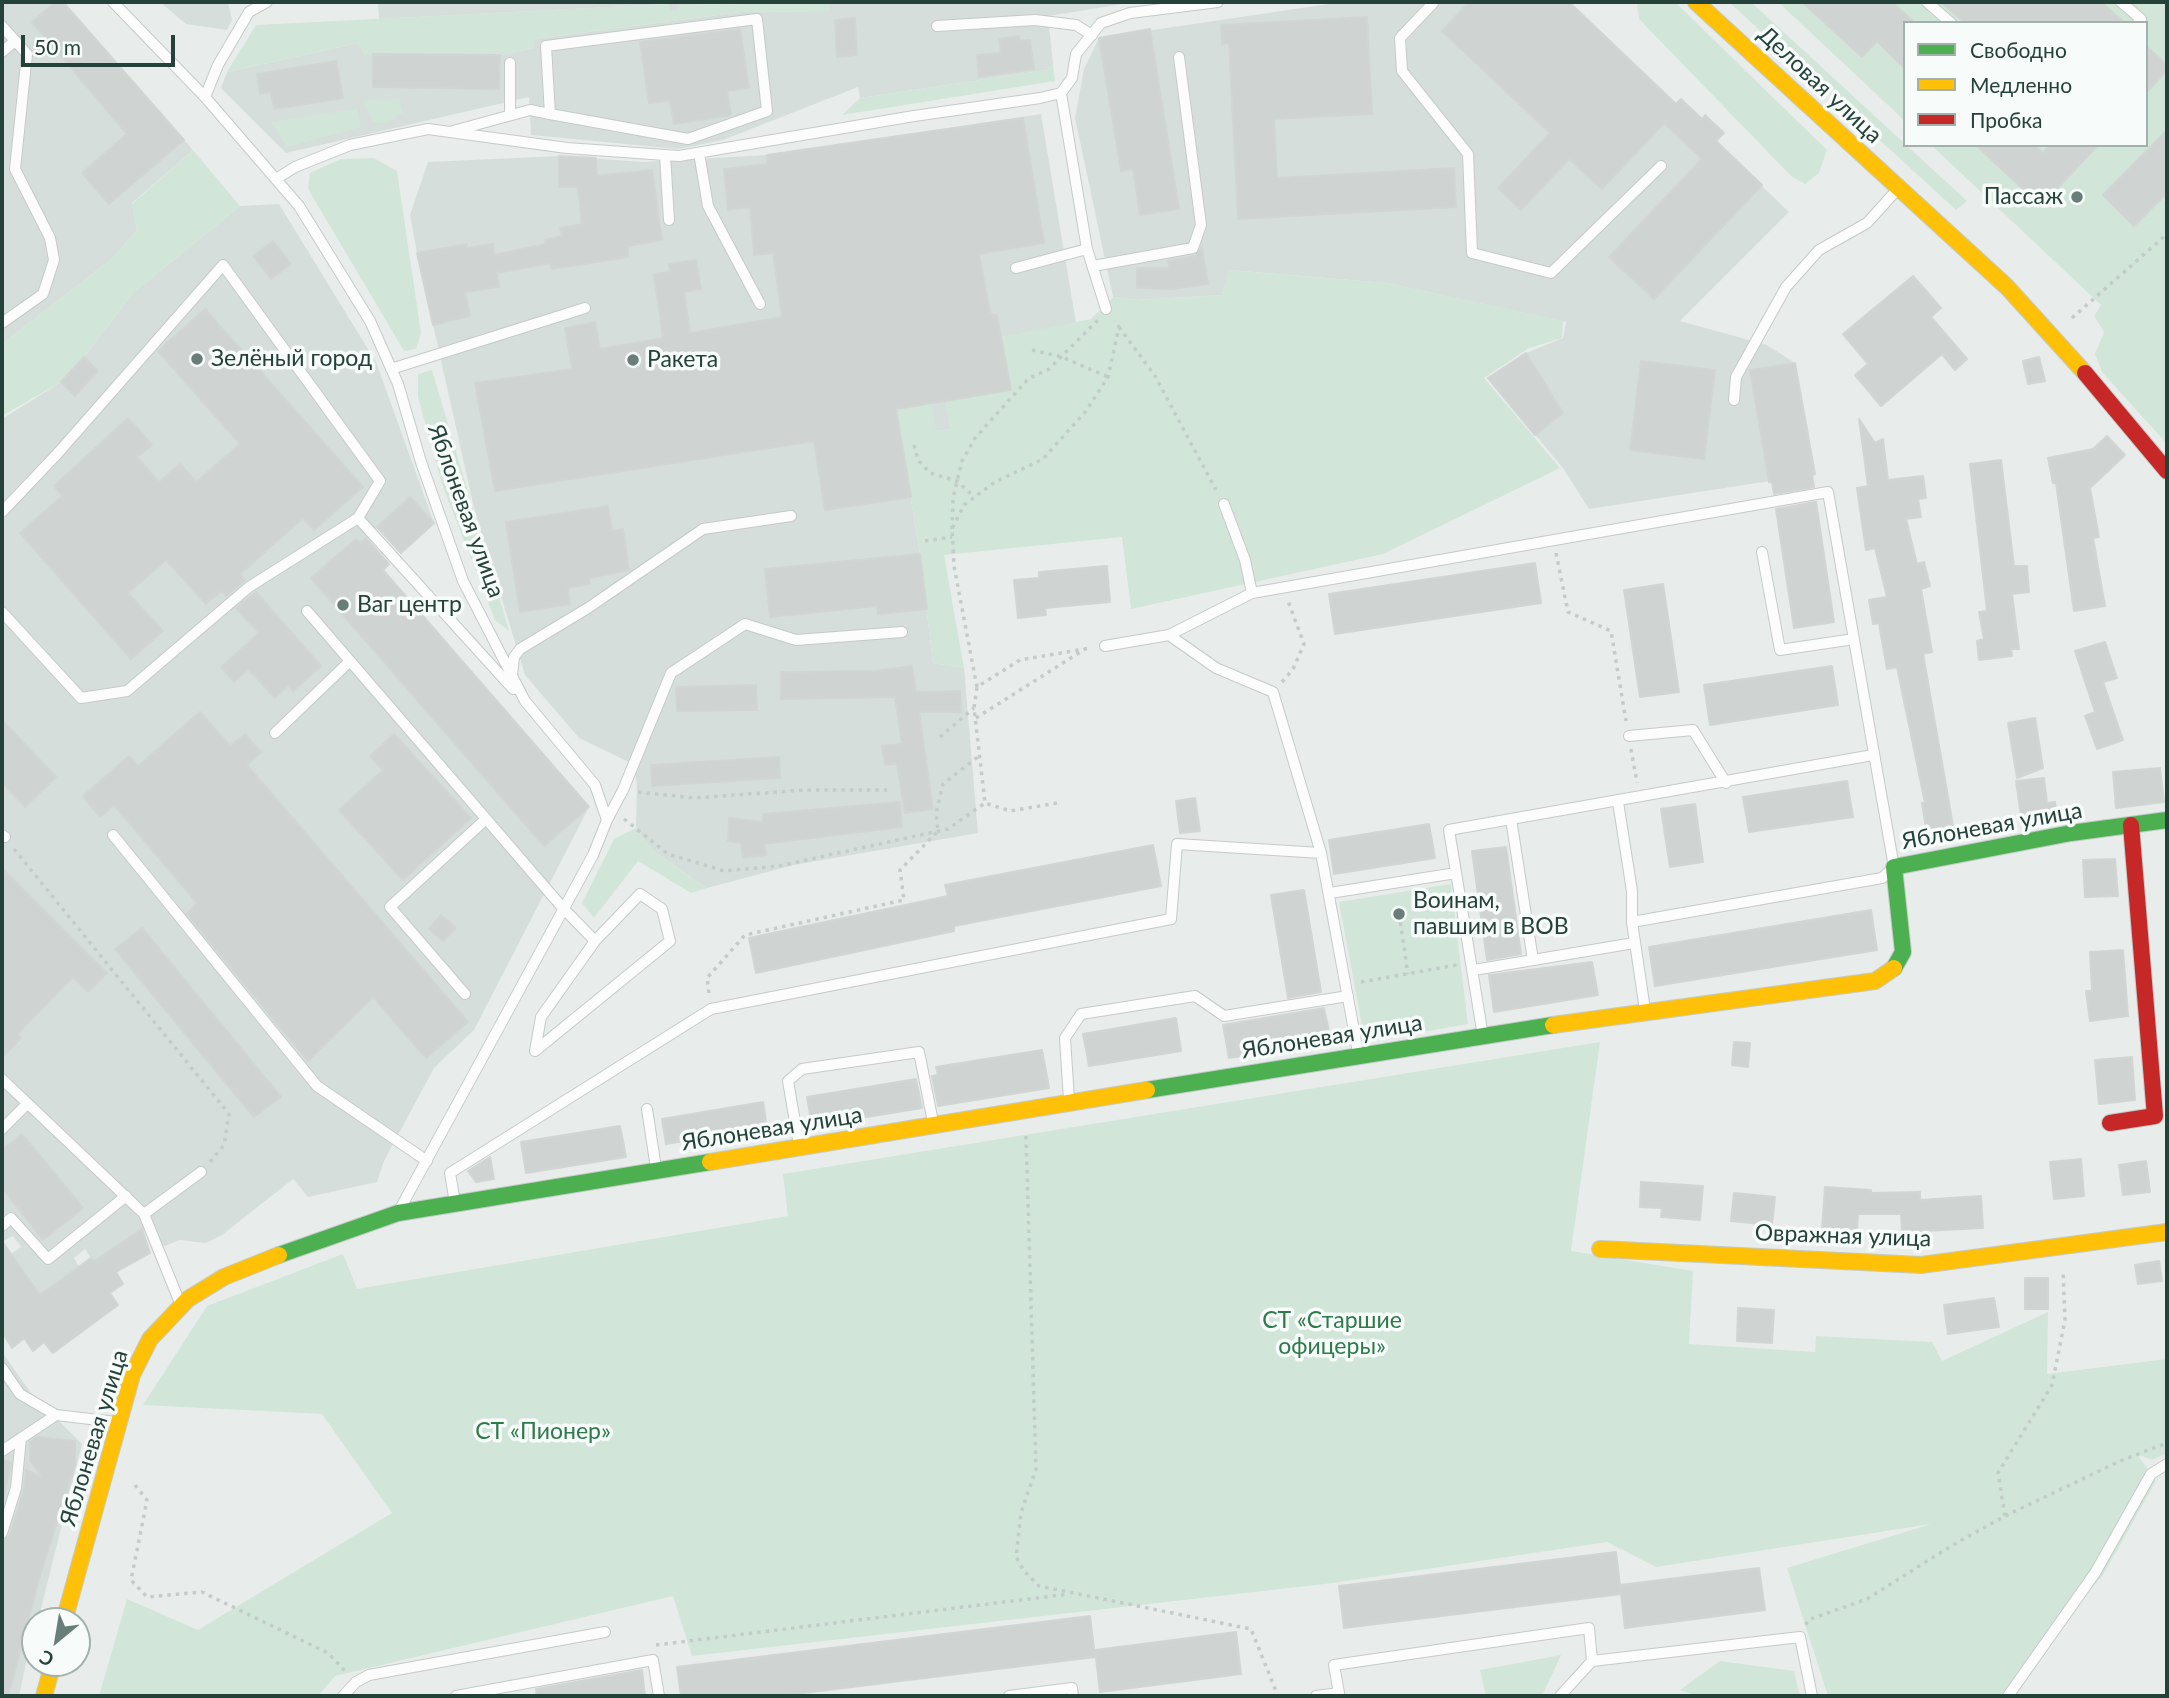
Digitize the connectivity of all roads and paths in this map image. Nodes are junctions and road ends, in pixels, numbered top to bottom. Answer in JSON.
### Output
{"nodes":[{"id":1,"x":113,"y":2,"type":"edge"},
{"id":2,"x":267,"y":2,"type":"edge"},
{"id":3,"x":1218,"y":2,"type":"edge"},
{"id":4,"x":1434,"y":2,"type":"edge"},
{"id":5,"x":1696,"y":2,"type":"edge"},
{"id":6,"x":1927,"y":2,"type":"edge"},
{"id":7,"x":2121,"y":2,"type":"edge"},
{"id":8,"x":1949,"y":21,"type":"edge"},
{"id":9,"x":2140,"y":21,"type":"edge"},
{"id":10,"x":2,"y":26,"type":"edge"},
{"id":11,"x":937,"y":26,"type":"dead end"},
{"id":12,"x":1092,"y":35,"type":"junction"},
{"id":13,"x":15,"y":41,"type":"junction"},
{"id":14,"x":2,"y":52,"type":"edge"},
{"id":15,"x":1179,"y":57,"type":"dead end"},
{"id":16,"x":510,"y":63,"type":"dead end"},
{"id":17,"x":1061,"y":93,"type":"junction"},
{"id":18,"x":205,"y":97,"type":"junction"},
{"id":19,"x":550,"y":114,"type":"junction"},
{"id":20,"x":510,"y":115,"type":"junction"},
{"id":21,"x":448,"y":132,"type":"junction"},
{"id":22,"x":699,"y":153,"type":"junction"},
{"id":23,"x":665,"y":155,"type":"junction"},
{"id":24,"x":1661,"y":166,"type":"dead end"},
{"id":25,"x":276,"y":178,"type":"junction"},
{"id":26,"x":1899,"y":188,"type":"junction"},
{"id":27,"x":669,"y":220,"type":"dead end"},
{"id":28,"x":2167,"y":234,"type":"edge"},
{"id":29,"x":1087,"y":249,"type":"junction"},
{"id":30,"x":1093,"y":266,"type":"junction"},
{"id":31,"x":1016,"y":268,"type":"dead end"},
{"id":32,"x":760,"y":304,"type":"dead end"},
{"id":33,"x":585,"y":308,"type":"dead end"},
{"id":34,"x":1106,"y":309,"type":"junction"},
{"id":35,"x":2071,"y":319,"type":"dead end"},
{"id":36,"x":2,"y":323,"type":"edge"},
{"id":37,"x":1119,"y":327,"type":"junction"},
{"id":38,"x":1032,"y":350,"type":"dead end"},
{"id":39,"x":1062,"y":357,"type":"junction"},
{"id":40,"x":391,"y":369,"type":"junction"},
{"id":41,"x":1108,"y":377,"type":"junction"},
{"id":42,"x":1734,"y":400,"type":"dead end"},
{"id":43,"x":914,"y":445,"type":"dead end"},
{"id":44,"x":2167,"y":471,"type":"edge"},
{"id":45,"x":957,"y":481,"type":"junction"},
{"id":46,"x":974,"y":498,"type":"junction"},
{"id":47,"x":1224,"y":504,"type":"joint"},
{"id":48,"x":2,"y":512,"type":"edge"},
{"id":49,"x":791,"y":516,"type":"dead end"},
{"id":50,"x":358,"y":518,"type":"junction"},
{"id":51,"x":952,"y":529,"type":"junction"},
{"id":52,"x":952,"y":537,"type":"junction"},
{"id":53,"x":925,"y":541,"type":"dead end"},
{"id":54,"x":1553,"y":541,"type":"junction"},
{"id":55,"x":1762,"y":552,"type":"dead end"},
{"id":56,"x":1283,"y":588,"type":"junction"},
{"id":57,"x":1252,"y":593,"type":"junction"},
{"id":58,"x":307,"y":611,"type":"dead end"},
{"id":59,"x":2,"y":612,"type":"edge"},
{"id":60,"x":902,"y":632,"type":"dead end"},
{"id":61,"x":1170,"y":635,"type":"junction"},
{"id":62,"x":1854,"y":639,"type":"junction"},
{"id":63,"x":1105,"y":646,"type":"joint"},
{"id":64,"x":1087,"y":648,"type":"junction"},
{"id":65,"x":350,"y":661,"type":"junction"},
{"id":66,"x":512,"y":676,"type":"junction"},
{"id":67,"x":977,"y":687,"type":"junction"},
{"id":68,"x":1273,"y":692,"type":"junction"},
{"id":69,"x":525,"y":701,"type":"junction"},
{"id":70,"x":974,"y":708,"type":"junction"},
{"id":71,"x":975,"y":719,"type":"junction"},
{"id":72,"x":275,"y":733,"type":"dead end"},
{"id":73,"x":1629,"y":736,"type":"junction"},
{"id":74,"x":940,"y":737,"type":"dead end"},
{"id":75,"x":1873,"y":755,"type":"junction"},
{"id":76,"x":979,"y":756,"type":"junction"},
{"id":77,"x":1726,"y":783,"type":"junction"},
{"id":78,"x":623,"y":790,"type":"junction"},
{"id":79,"x":887,"y":790,"type":"dead end"},
{"id":80,"x":1639,"y":798,"type":"junction"},
{"id":81,"x":1618,"y":802,"type":"junction"},
{"id":82,"x":985,"y":803,"type":"junction"},
{"id":83,"x":1057,"y":803,"type":"dead end"},
{"id":84,"x":614,"y":807,"type":"junction"},
{"id":85,"x":486,"y":819,"type":"junction"},
{"id":86,"x":1511,"y":819,"type":"junction"},
{"id":87,"x":607,"y":820,"type":"junction"},
{"id":88,"x":2167,"y":820,"type":"edge"},
{"id":89,"x":2131,"y":825,"type":"junction"},
{"id":90,"x":938,"y":831,"type":"junction"},
{"id":91,"x":113,"y":835,"type":"dead end"},
{"id":92,"x":3,"y":836,"type":"edge"},
{"id":93,"x":1321,"y":853,"type":"junction"},
{"id":94,"x":1894,"y":867,"type":"junction"},
{"id":95,"x":1457,"y":873,"type":"junction"},
{"id":96,"x":1330,"y":893,"type":"junction"},
{"id":97,"x":562,"y":907,"type":"junction"},
{"id":98,"x":1398,"y":914,"type":"dead end"},
{"id":99,"x":1632,"y":922,"type":"junction"},
{"id":100,"x":595,"y":941,"type":"junction"},
{"id":101,"x":1634,"y":943,"type":"junction"},
{"id":102,"x":1533,"y":960,"type":"junction"},
{"id":103,"x":1473,"y":966,"type":"junction"},
{"id":104,"x":1408,"y":974,"type":"junction"},
{"id":105,"x":1347,"y":990,"type":"junction"},
{"id":106,"x":465,"y":994,"type":"dead end"},
{"id":107,"x":711,"y":1009,"type":"junction"},
{"id":108,"x":1645,"y":1010,"type":"junction"},
{"id":109,"x":1482,"y":1035,"type":"junction"},
{"id":110,"x":1358,"y":1055,"type":"junction"},
{"id":111,"x":2,"y":1079,"type":"edge"},
{"id":112,"x":1069,"y":1103,"type":"junction"},
{"id":113,"x":27,"y":1104,"type":"junction"},
{"id":114,"x":647,"y":1109,"type":"dead end"},
{"id":115,"x":1025,"y":1110,"type":"junction"},
{"id":116,"x":2110,"y":1123,"type":"dead end"},
{"id":117,"x":934,"y":1125,"type":"junction"},
{"id":118,"x":2,"y":1129,"type":"edge"},
{"id":119,"x":800,"y":1147,"type":"junction"},
{"id":120,"x":427,"y":1161,"type":"junction"},
{"id":121,"x":656,"y":1171,"type":"junction"},
{"id":122,"x":201,"y":1172,"type":"joint"},
{"id":123,"x":126,"y":1196,"type":"junction"},
{"id":124,"x":455,"y":1204,"type":"junction"},
{"id":125,"x":398,"y":1213,"type":"junction"},
{"id":126,"x":144,"y":1214,"type":"junction"},
{"id":127,"x":2,"y":1226,"type":"edge"},
{"id":128,"x":2167,"y":1232,"type":"edge"},
{"id":129,"x":2062,"y":1246,"type":"junction"},
{"id":130,"x":1600,"y":1249,"type":"dead end"},
{"id":131,"x":181,"y":1306,"type":"junction"},
{"id":132,"x":2,"y":1368,"type":"edge"},
{"id":133,"x":56,"y":1415,"type":"junction"},
{"id":134,"x":118,"y":1423,"type":"junction"},
{"id":135,"x":22,"y":1438,"type":"junction"},
{"id":136,"x":2167,"y":1443,"type":"edge"},
{"id":137,"x":2,"y":1451,"type":"edge"},
{"id":138,"x":2167,"y":1464,"type":"edge"},
{"id":139,"x":135,"y":1485,"type":"dead end"},
{"id":140,"x":2005,"y":1516,"type":"junction"},
{"id":141,"x":2,"y":1533,"type":"edge"},
{"id":142,"x":1075,"y":1594,"type":"junction"},
{"id":143,"x":68,"y":1607,"type":"edge"},
{"id":144,"x":605,"y":1632,"type":"dead end"},
{"id":145,"x":1800,"y":1637,"type":"junction"},
{"id":146,"x":653,"y":1660,"type":"junction"},
{"id":147,"x":1592,"y":1661,"type":"junction"},
{"id":148,"x":49,"y":1677,"type":"edge"},
{"id":149,"x":356,"y":1682,"type":"junction"},
{"id":150,"x":1339,"y":1695,"type":"edge"},
{"id":151,"x":44,"y":1696,"type":"edge"},
{"id":152,"x":343,"y":1696,"type":"edge"},
{"id":153,"x":456,"y":1696,"type":"edge"},
{"id":154,"x":659,"y":1696,"type":"edge"},
{"id":155,"x":1009,"y":1696,"type":"edge"},
{"id":156,"x":1073,"y":1696,"type":"edge"},
{"id":157,"x":1278,"y":1696,"type":"edge"},
{"id":158,"x":1316,"y":1696,"type":"edge"},
{"id":159,"x":1560,"y":1696,"type":"edge"},
{"id":160,"x":1812,"y":1696,"type":"edge"},
{"id":161,"x":2008,"y":1696,"type":"edge"}],
"edges":[{"from":1,"to":18,"type":"lane","name":"Яблоневая улица"},
{"from":2,"to":18,"type":"lane"},
{"from":3,"to":12,"type":"lane"},
{"from":4,"to":24,"type":"lane"},
{"from":5,"to":26,"type":"street","name":"Деловая улица"},
{"from":6,"to":8,"type":"lane"},
{"from":7,"to":9,"type":"lane"},
{"from":10,"to":13,"type":"lane"},
{"from":11,"to":12,"type":"lane"},
{"from":12,"to":17,"type":"lane"},
{"from":13,"to":14,"type":"lane"},
{"from":13,"to":36,"type":"lane"},
{"from":15,"to":30,"type":"lane"},
{"from":16,"to":20,"type":"lane"},
{"from":17,"to":22,"type":"lane"},
{"from":17,"to":29,"type":"lane"},
{"from":18,"to":25,"type":"lane","name":"Яблоневая улица"},
{"from":19,"to":19,"type":"lane"},
{"from":19,"to":20,"type":"lane"},
{"from":20,"to":21,"type":"lane"},
{"from":21,"to":23,"type":"lane"},
{"from":21,"to":25,"type":"lane"},
{"from":22,"to":23,"type":"lane"},
{"from":22,"to":32,"type":"lane"},
{"from":23,"to":27,"type":"lane"},
{"from":25,"to":40,"type":"lane","name":"Яблоневая улица"},
{"from":26,"to":42,"type":"lane"},
{"from":26,"to":44,"type":"street","name":"Деловая улица"},
{"from":28,"to":35,"type":"path"},
{"from":29,"to":30,"type":"lane"},
{"from":29,"to":31,"type":"lane"},
{"from":30,"to":34,"type":"lane"},
{"from":33,"to":40,"type":"lane"},
{"from":34,"to":37,"type":"path"},
{"from":34,"to":39,"type":"path"},
{"from":37,"to":41,"type":"path"},
{"from":37,"to":47,"type":"path"},
{"from":38,"to":39,"type":"path"},
{"from":39,"to":41,"type":"path"},
{"from":39,"to":45,"type":"path"},
{"from":40,"to":66,"type":"lane","name":"Яблоневая улица"},
{"from":41,"to":46,"type":"path"},
{"from":43,"to":45,"type":"path"},
{"from":45,"to":46,"type":"path"},
{"from":45,"to":51,"type":"path"},
{"from":46,"to":51,"type":"path"},
{"from":47,"to":57,"type":"lane"},
{"from":48,"to":50,"type":"lane"},
{"from":49,"to":66,"type":"lane"},
{"from":50,"to":59,"type":"lane"},
{"from":50,"to":69,"type":"lane"},
{"from":51,"to":52,"type":"path"},
{"from":52,"to":53,"type":"path"},
{"from":52,"to":67,"type":"path"},
{"from":54,"to":56,"type":"lane"},
{"from":54,"to":62,"type":"lane"},
{"from":54,"to":73,"type":"path"},
{"from":55,"to":62,"type":"lane"},
{"from":56,"to":57,"type":"lane"},
{"from":56,"to":68,"type":"path"},
{"from":57,"to":61,"type":"lane"},
{"from":58,"to":65,"type":"lane"},
{"from":60,"to":78,"type":"lane"},
{"from":61,"to":63,"type":"lane"},
{"from":61,"to":68,"type":"lane"},
{"from":62,"to":75,"type":"lane"},
{"from":63,"to":64,"type":"path"},
{"from":64,"to":67,"type":"path"},
{"from":64,"to":71,"type":"path"},
{"from":65,"to":72,"type":"lane"},
{"from":65,"to":85,"type":"lane"},
{"from":66,"to":69,"type":"lane","name":"Яблоневая улица"},
{"from":67,"to":70,"type":"path"},
{"from":68,"to":93,"type":"lane"},
{"from":69,"to":87,"type":"lane","name":"Яблоневая улица"},
{"from":70,"to":71,"type":"path"},
{"from":70,"to":74,"type":"path"},
{"from":71,"to":76,"type":"path"},
{"from":73,"to":77,"type":"lane"},
{"from":73,"to":80,"type":"path"},
{"from":75,"to":77,"type":"lane"},
{"from":75,"to":94,"type":"lane"},
{"from":76,"to":82,"type":"path"},
{"from":76,"to":90,"type":"path"},
{"from":77,"to":80,"type":"lane"},
{"from":78,"to":79,"type":"path"},
{"from":78,"to":84,"type":"lane"},
{"from":80,"to":81,"type":"lane"},
{"from":81,"to":86,"type":"lane"},
{"from":81,"to":99,"type":"lane"},
{"from":82,"to":83,"type":"path"},
{"from":82,"to":90,"type":"path"},
{"from":84,"to":87,"type":"lane"},
{"from":84,"to":90,"type":"path"},
{"from":85,"to":97,"type":"lane"},
{"from":85,"to":106,"type":"lane"},
{"from":86,"to":95,"type":"lane"},
{"from":86,"to":102,"type":"lane"},
{"from":87,"to":97,"type":"lane"},
{"from":88,"to":89,"type":"street","name":"Яблоневая улица"},
{"from":89,"to":94,"type":"street","name":"Яблоневая улица"},
{"from":89,"to":116,"type":"street"},
{"from":90,"to":107,"type":"path"},
{"from":91,"to":120,"type":"lane"},
{"from":92,"to":122,"type":"path"},
{"from":93,"to":96,"type":"lane"},
{"from":93,"to":107,"type":"lane"},
{"from":94,"to":99,"type":"lane"},
{"from":94,"to":108,"type":"street","name":"Яблоневая улица"},
{"from":95,"to":96,"type":"lane"},
{"from":95,"to":103,"type":"lane"},
{"from":96,"to":105,"type":"lane"},
{"from":97,"to":100,"type":"lane"},
{"from":97,"to":120,"type":"lane"},
{"from":98,"to":104,"type":"path"},
{"from":99,"to":101,"type":"lane"},
{"from":100,"to":100,"type":"lane"},
{"from":101,"to":102,"type":"lane"},
{"from":101,"to":108,"type":"lane"},
{"from":102,"to":103,"type":"lane"},
{"from":103,"to":104,"type":"path"},
{"from":103,"to":109,"type":"lane"},
{"from":104,"to":105,"type":"path"},
{"from":105,"to":110,"type":"lane"},
{"from":105,"to":112,"type":"lane"},
{"from":107,"to":124,"type":"lane"},
{"from":108,"to":109,"type":"street","name":"Яблоневая улица"},
{"from":109,"to":110,"type":"street","name":"Яблоневая улица"},
{"from":110,"to":112,"type":"street","name":"Яблоневая улица"},
{"from":111,"to":113,"type":"lane"},
{"from":112,"to":115,"type":"street","name":"Яблоневая улица"},
{"from":113,"to":118,"type":"lane"},
{"from":113,"to":123,"type":"lane"},
{"from":114,"to":121,"type":"lane"},
{"from":115,"to":117,"type":"street","name":"Яблоневая улица"},
{"from":115,"to":142,"type":"path"},
{"from":117,"to":119,"type":"street","name":"Яблоневая улица"},
{"from":117,"to":119,"type":"lane"},
{"from":119,"to":121,"type":"street","name":"Яблоневая улица"},
{"from":120,"to":125,"type":"lane"},
{"from":121,"to":124,"type":"street","name":"Яблоневая улица"},
{"from":122,"to":126,"type":"lane"},
{"from":123,"to":126,"type":"lane"},
{"from":123,"to":127,"type":"lane"},
{"from":124,"to":125,"type":"street","name":"Яблоневая улица"},
{"from":125,"to":131,"type":"street","name":"Яблоневая улица"},
{"from":126,"to":131,"type":"lane"},
{"from":128,"to":129,"type":"street","name":"Овражная улица"},
{"from":129,"to":130,"type":"street","name":"Овражная улица"},
{"from":129,"to":140,"type":"path"},
{"from":131,"to":134,"type":"street","name":"Яблоневая улица"},
{"from":132,"to":133,"type":"lane"},
{"from":133,"to":134,"type":"lane"},
{"from":133,"to":135,"type":"lane"},
{"from":134,"to":143,"type":"street","name":"Яблоневая улица"},
{"from":135,"to":137,"type":"lane"},
{"from":135,"to":141,"type":"lane"},
{"from":136,"to":140,"type":"path"},
{"from":138,"to":161,"type":"lane"},
{"from":139,"to":149,"type":"path"},
{"from":140,"to":145,"type":"path"},
{"from":142,"to":146,"type":"path"},
{"from":142,"to":157,"type":"path"},
{"from":144,"to":149,"type":"lane"},
{"from":145,"to":147,"type":"lane"},
{"from":145,"to":160,"type":"lane"},
{"from":146,"to":153,"type":"lane"},
{"from":146,"to":154,"type":"lane"},
{"from":147,"to":150,"type":"lane"},
{"from":147,"to":159,"type":"lane"},
{"from":148,"to":151,"type":"street"},
{"from":149,"to":152,"type":"lane"},
{"from":150,"to":158,"type":"lane"},
{"from":155,"to":156,"type":"lane"}]}
